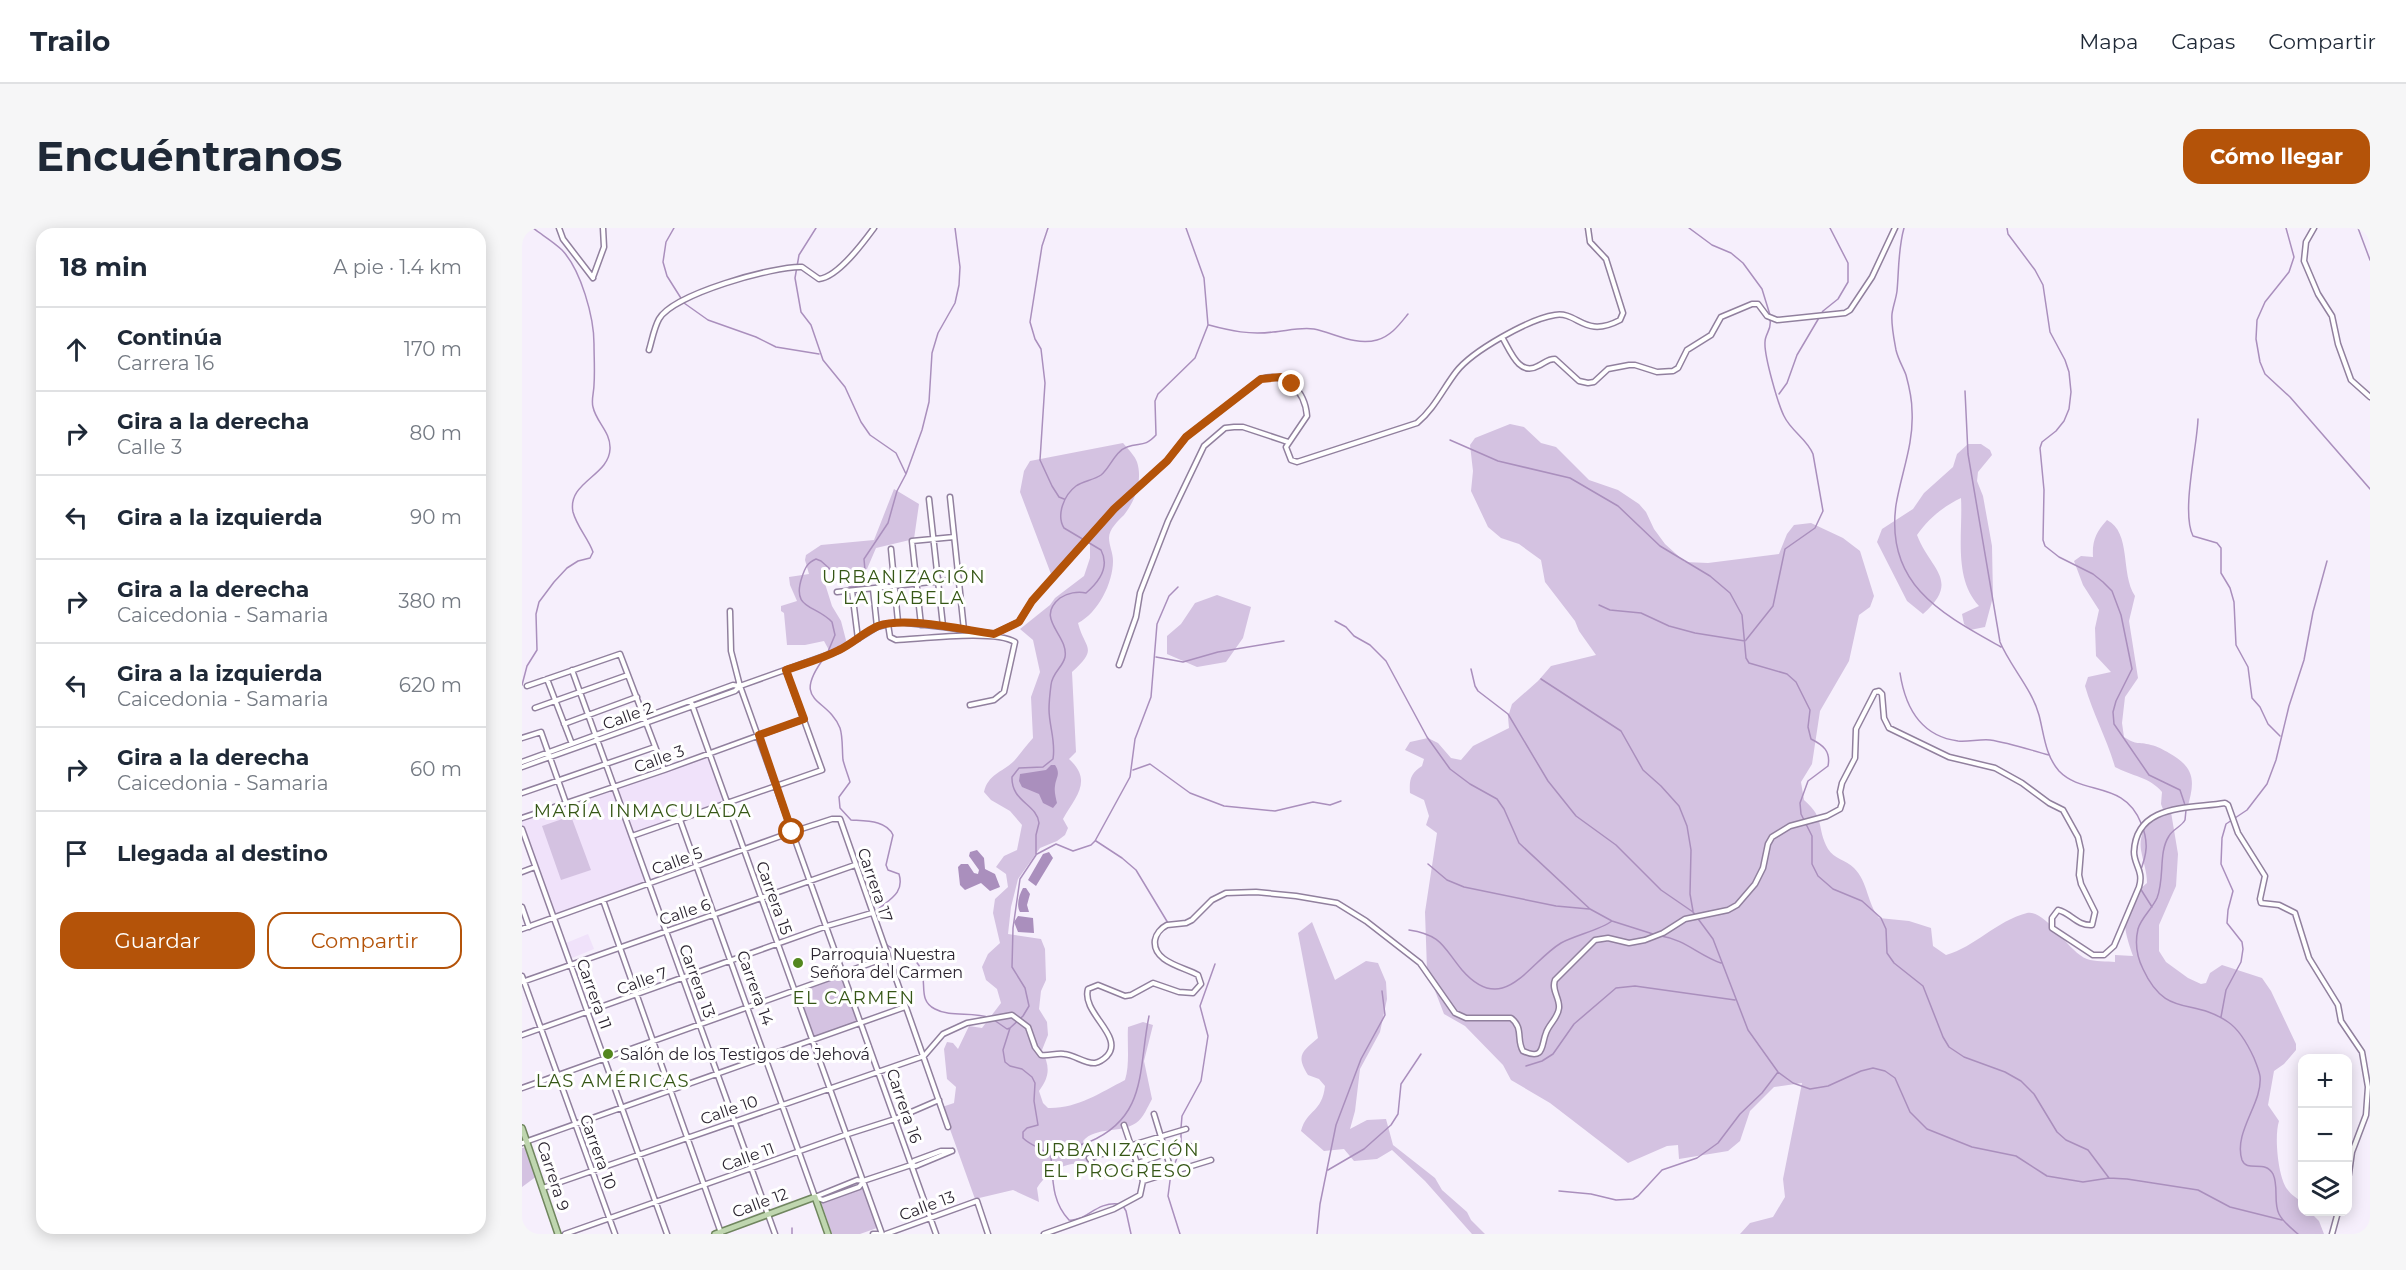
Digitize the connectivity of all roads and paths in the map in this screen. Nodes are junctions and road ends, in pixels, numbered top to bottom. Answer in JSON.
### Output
{"nodes":[{"id":1,"x":559,"y":228,"type":"edge"},
{"id":2,"x":603,"y":228,"type":"edge"},
{"id":3,"x":874,"y":228,"type":"edge"},
{"id":4,"x":1588,"y":228,"type":"edge"},
{"id":5,"x":1895,"y":228,"type":"edge"},
{"id":6,"x":2314,"y":228,"type":"edge"},
{"id":7,"x":1502,"y":337,"type":"junction"},
{"id":8,"x":649,"y":350,"type":"dead end"},
{"id":9,"x":2370,"y":397,"type":"edge"},
{"id":10,"x":1288,"y":442,"type":"junction"},
{"id":11,"x":950,"y":497,"type":"dead end"},
{"id":12,"x":929,"y":499,"type":"dead end"},
{"id":13,"x":954,"y":537,"type":"junction"},
{"id":14,"x":934,"y":539,"type":"junction"},
{"id":15,"x":891,"y":549,"type":"dead end"},
{"id":16,"x":959,"y":579,"type":"junction"},
{"id":17,"x":938,"y":581,"type":"junction"},
{"id":18,"x":916,"y":584,"type":"junction"},
{"id":19,"x":894,"y":586,"type":"junction"},
{"id":20,"x":873,"y":589,"type":"junction"},
{"id":21,"x":852,"y":591,"type":"junction"},
{"id":22,"x":837,"y":592,"type":"dead end"},
{"id":23,"x":730,"y":611,"type":"dead end"},
{"id":24,"x":898,"y":622,"type":"junction"},
{"id":25,"x":888,"y":624,"type":"junction"},
{"id":26,"x":921,"y":625,"type":"junction"},
{"id":27,"x":877,"y":627,"type":"junction"},
{"id":28,"x":943,"y":627,"type":"junction"},
{"id":29,"x":964,"y":630,"type":"junction"},
{"id":30,"x":858,"y":639,"type":"junction"},
{"id":31,"x":1119,"y":665,"type":"dead end"},
{"id":32,"x":572,"y":670,"type":"junction"},
{"id":33,"x":786,"y":670,"type":"junction"},
{"id":34,"x":628,"y":675,"type":"junction"},
{"id":35,"x":547,"y":679,"type":"junction"},
{"id":36,"x":527,"y":686,"type":"dead end"},
{"id":37,"x":740,"y":686,"type":"junction"},
{"id":38,"x":581,"y":692,"type":"junction"},
{"id":39,"x":637,"y":698,"type":"junction"},
{"id":40,"x":555,"y":701,"type":"junction"},
{"id":41,"x":692,"y":704,"type":"junction"},
{"id":42,"x":970,"y":705,"type":"dead end"},
{"id":43,"x":535,"y":708,"type":"dead end"},
{"id":44,"x":589,"y":715,"type":"junction"},
{"id":45,"x":804,"y":719,"type":"junction"},
{"id":46,"x":646,"y":720,"type":"junction"},
{"id":47,"x":564,"y":724,"type":"junction"},
{"id":48,"x":759,"y":735,"type":"junction"},
{"id":49,"x":597,"y":737,"type":"junction"},
{"id":50,"x":522,"y":738,"type":"edge"},
{"id":51,"x":572,"y":744,"type":"junction"},
{"id":52,"x":655,"y":747,"type":"junction"},
{"id":53,"x":709,"y":753,"type":"junction"},
{"id":54,"x":549,"y":755,"type":"junction"},
{"id":55,"x":522,"y":762,"type":"edge"},
{"id":56,"x":607,"y":764,"type":"junction"},
{"id":57,"x":522,"y":767,"type":"edge"},
{"id":58,"x":664,"y":770,"type":"junction"},
{"id":59,"x":558,"y":781,"type":"junction"},
{"id":60,"x":776,"y":786,"type":"junction"},
{"id":61,"x":615,"y":787,"type":"junction"},
{"id":62,"x":522,"y":793,"type":"edge"},
{"id":63,"x":566,"y":803,"type":"junction"},
{"id":64,"x":727,"y":803,"type":"junction"},
{"id":65,"x":522,"y":818,"type":"edge"},
{"id":66,"x":840,"y":819,"type":"joint"},
{"id":67,"x":680,"y":820,"type":"junction"},
{"id":68,"x":522,"y":830,"type":"edge"},
{"id":69,"x":792,"y":832,"type":"junction"},
{"id":70,"x":632,"y":836,"type":"junction"},
{"id":71,"x":744,"y":850,"type":"junction"},
{"id":72,"x":855,"y":865,"type":"junction"},
{"id":73,"x":696,"y":866,"type":"junction"},
{"id":74,"x":536,"y":867,"type":"junction"},
{"id":75,"x":522,"y":872,"type":"edge"},
{"id":76,"x":810,"y":880,"type":"junction"},
{"id":77,"x":650,"y":884,"type":"junction"},
{"id":78,"x":761,"y":898,"type":"junction"},
{"id":79,"x":603,"y":900,"type":"junction"},
{"id":80,"x":522,"y":908,"type":"edge"},
{"id":81,"x":872,"y":913,"type":"junction"},
{"id":82,"x":714,"y":915,"type":"junction"},
{"id":83,"x":554,"y":918,"type":"junction"},
{"id":84,"x":827,"y":926,"type":"junction"},
{"id":85,"x":529,"y":927,"type":"junction"},
{"id":86,"x":522,"y":929,"type":"edge"},
{"id":87,"x":666,"y":931,"type":"junction"},
{"id":88,"x":778,"y":944,"type":"junction"},
{"id":89,"x":620,"y":947,"type":"junction"},
{"id":90,"x":888,"y":957,"type":"junction"},
{"id":91,"x":731,"y":961,"type":"junction"},
{"id":92,"x":571,"y":964,"type":"junction"},
{"id":93,"x":843,"y":974,"type":"junction"},
{"id":94,"x":683,"y":979,"type":"junction"},
{"id":95,"x":523,"y":980,"type":"edge"},
{"id":96,"x":795,"y":992,"type":"junction"},
{"id":97,"x":635,"y":996,"type":"junction"},
{"id":98,"x":905,"y":1007,"type":"junction"},
{"id":99,"x":747,"y":1008,"type":"junction"},
{"id":100,"x":588,"y":1012,"type":"junction"},
{"id":101,"x":861,"y":1022,"type":"junction"},
{"id":102,"x":699,"y":1024,"type":"junction"},
{"id":103,"x":541,"y":1029,"type":"junction"},
{"id":104,"x":522,"y":1035,"type":"edge"},
{"id":105,"x":812,"y":1039,"type":"junction"},
{"id":106,"x":653,"y":1042,"type":"junction"},
{"id":107,"x":924,"y":1056,"type":"junction"},
{"id":108,"x":766,"y":1057,"type":"junction"},
{"id":109,"x":605,"y":1059,"type":"junction"},
{"id":110,"x":879,"y":1072,"type":"junction"},
{"id":111,"x":718,"y":1074,"type":"junction"},
{"id":112,"x":558,"y":1076,"type":"junction"},
{"id":113,"x":522,"y":1088,"type":"edge"},
{"id":114,"x":830,"y":1088,"type":"junction"},
{"id":115,"x":672,"y":1090,"type":"junction"},
{"id":116,"x":939,"y":1100,"type":"junction"},
{"id":117,"x":782,"y":1104,"type":"junction"},
{"id":118,"x":623,"y":1107,"type":"junction"},
{"id":119,"x":1154,"y":1114,"type":"dead end"},
{"id":120,"x":895,"y":1119,"type":"junction"},
{"id":121,"x":735,"y":1121,"type":"junction"},
{"id":122,"x":575,"y":1124,"type":"junction"},
{"id":123,"x":1124,"y":1125,"type":"dead end"},
{"id":124,"x":948,"y":1127,"type":"dead end"},
{"id":125,"x":522,"y":1128,"type":"edge"},
{"id":126,"x":1186,"y":1129,"type":"dead end"},
{"id":127,"x":845,"y":1135,"type":"junction"},
{"id":128,"x":1161,"y":1136,"type":"junction"},
{"id":129,"x":686,"y":1137,"type":"junction"},
{"id":130,"x":525,"y":1142,"type":"edge"},
{"id":131,"x":1131,"y":1146,"type":"junction"},
{"id":132,"x":1190,"y":1146,"type":"dead end"},
{"id":133,"x":799,"y":1151,"type":"junction"},
{"id":134,"x":1166,"y":1153,"type":"junction"},
{"id":135,"x":639,"y":1155,"type":"junction"},
{"id":136,"x":1211,"y":1160,"type":"dead end"},
{"id":137,"x":1137,"y":1162,"type":"junction"},
{"id":138,"x":2351,"y":1162,"type":"edge"},
{"id":139,"x":911,"y":1165,"type":"junction"},
{"id":140,"x":750,"y":1169,"type":"junction"},
{"id":141,"x":592,"y":1171,"type":"junction"},
{"id":142,"x":1172,"y":1173,"type":"junction"},
{"id":143,"x":863,"y":1181,"type":"junction"},
{"id":144,"x":1143,"y":1181,"type":"junction"},
{"id":145,"x":704,"y":1186,"type":"junction"},
{"id":146,"x":543,"y":1188,"type":"junction"},
{"id":147,"x":815,"y":1197,"type":"junction"},
{"id":148,"x":656,"y":1203,"type":"junction"},
{"id":149,"x":767,"y":1215,"type":"junction"},
{"id":150,"x":2337,"y":1216,"type":"edge"},
{"id":151,"x":930,"y":1217,"type":"junction"},
{"id":152,"x":609,"y":1219,"type":"junction"},
{"id":153,"x":719,"y":1233,"type":"edge"},
{"id":154,"x":558,"y":1234,"type":"edge"},
{"id":155,"x":565,"y":1234,"type":"edge"},
{"id":156,"x":615,"y":1234,"type":"edge"},
{"id":157,"x":668,"y":1234,"type":"edge"},
{"id":158,"x":775,"y":1234,"type":"edge"},
{"id":159,"x":828,"y":1234,"type":"edge"},
{"id":160,"x":873,"y":1234,"type":"edge"},
{"id":161,"x":880,"y":1234,"type":"edge"},
{"id":162,"x":886,"y":1234,"type":"edge"},
{"id":163,"x":936,"y":1234,"type":"edge"},
{"id":164,"x":988,"y":1234,"type":"edge"},
{"id":165,"x":1044,"y":1234,"type":"edge"},
{"id":166,"x":2332,"y":1234,"type":"edge"}],
"edges":[{"from":1,"to":2,"type":"street"},
{"from":3,"to":8,"type":"street"},
{"from":4,"to":7,"type":"street"},
{"from":5,"to":7,"type":"street"},
{"from":6,"to":9,"type":"street"},
{"from":7,"to":10,"type":"street"},
{"from":10,"to":29,"type":"street","name":"Calle 2"},
{"from":10,"to":31,"type":"street"},
{"from":11,"to":13,"type":"street"},
{"from":12,"to":14,"type":"street"},
{"from":13,"to":14,"type":"street"},
{"from":13,"to":16,"type":"street"},
{"from":14,"to":17,"type":"street"},
{"from":14,"to":18,"type":"street"},
{"from":15,"to":19,"type":"street"},
{"from":16,"to":17,"type":"street"},
{"from":16,"to":29,"type":"street"},
{"from":17,"to":18,"type":"street"},
{"from":17,"to":28,"type":"street"},
{"from":18,"to":19,"type":"street"},
{"from":18,"to":26,"type":"street"},
{"from":19,"to":20,"type":"street"},
{"from":19,"to":24,"type":"street"},
{"from":20,"to":21,"type":"street"},
{"from":20,"to":27,"type":"street"},
{"from":21,"to":22,"type":"street"},
{"from":21,"to":30,"type":"street"},
{"from":23,"to":37,"type":"street","name":"Carrera 16"},
{"from":24,"to":25,"type":"street","name":"Calle 2"},
{"from":24,"to":26,"type":"street","name":"Calle 2"},
{"from":25,"to":27,"type":"street","name":"Calle 2"},
{"from":25,"to":42,"type":"street"},
{"from":26,"to":28,"type":"street","name":"Calle 2"},
{"from":27,"to":30,"type":"street","name":"Calle 2"},
{"from":28,"to":29,"type":"street","name":"Calle 2"},
{"from":30,"to":33,"type":"street","name":"Calle 2"},
{"from":32,"to":34,"type":"street"},
{"from":32,"to":35,"type":"street"},
{"from":32,"to":38,"type":"street","name":"Carrera 13"},
{"from":33,"to":37,"type":"street","name":"Calle 2"},
{"from":33,"to":45,"type":"street"},
{"from":34,"to":38,"type":"street"},
{"from":34,"to":39,"type":"street"},
{"from":35,"to":36,"type":"street"},
{"from":35,"to":40,"type":"street"},
{"from":37,"to":41,"type":"street","name":"Calle 2"},
{"from":37,"to":48,"type":"street","name":"Carrera 16"},
{"from":38,"to":40,"type":"street"},
{"from":38,"to":44,"type":"street","name":"Carrera 13"},
{"from":39,"to":44,"type":"street"},
{"from":39,"to":46,"type":"street"},
{"from":40,"to":43,"type":"street"},
{"from":40,"to":47,"type":"street"},
{"from":41,"to":46,"type":"street","name":"Calle 2"},
{"from":41,"to":53,"type":"street","name":"Carrera 15"},
{"from":44,"to":47,"type":"street"},
{"from":44,"to":49,"type":"street","name":"Carrera 13"},
{"from":45,"to":48,"type":"street","name":"Calle 3"},
{"from":45,"to":60,"type":"street"},
{"from":46,"to":49,"type":"street","name":"Calle 2"},
{"from":46,"to":52,"type":"street"},
{"from":47,"to":51,"type":"street"},
{"from":48,"to":53,"type":"street","name":"Calle 3"},
{"from":48,"to":60,"type":"street","name":"Carrera 16"},
{"from":49,"to":51,"type":"street","name":"Calle 2"},
{"from":49,"to":54,"type":"street","name":"Calle 2"},
{"from":49,"to":56,"type":"street","name":"Carrera 13"},
{"from":50,"to":54,"type":"street"},
{"from":51,"to":54,"type":"street","name":"Calle 2"},
{"from":52,"to":56,"type":"street"},
{"from":52,"to":58,"type":"street"},
{"from":53,"to":58,"type":"street","name":"Calle 3"},
{"from":53,"to":64,"type":"street","name":"Carrera 15"},
{"from":54,"to":55,"type":"street","name":"Calle 2"},
{"from":54,"to":57,"type":"street","name":"Calle 2"},
{"from":54,"to":59,"type":"street"},
{"from":56,"to":59,"type":"street"},
{"from":56,"to":61,"type":"street","name":"Carrera 13"},
{"from":58,"to":61,"type":"street","name":"Calle 3"},
{"from":59,"to":62,"type":"street"},
{"from":59,"to":63,"type":"street"},
{"from":60,"to":64,"type":"street"},
{"from":60,"to":69,"type":"street","name":"Carrera 16"},
{"from":61,"to":63,"type":"street","name":"Calle 3"},
{"from":61,"to":70,"type":"street","name":"Carrera 13"},
{"from":63,"to":65,"type":"street","name":"Calle 3"},
{"from":64,"to":67,"type":"street"},
{"from":64,"to":71,"type":"street","name":"Carrera 15"},
{"from":66,"to":69,"type":"street","name":"Calle 5"},
{"from":66,"to":72,"type":"street","name":"Carrera 17"},
{"from":67,"to":70,"type":"street"},
{"from":67,"to":73,"type":"street","name":"Carrera 14"},
{"from":68,"to":74,"type":"street","name":"Carrera 11"},
{"from":69,"to":71,"type":"street","name":"Calle 5"},
{"from":69,"to":76,"type":"street","name":"Carrera 16"},
{"from":70,"to":77,"type":"street","name":"Carrera 13"},
{"from":71,"to":73,"type":"street","name":"Calle 5"},
{"from":71,"to":78,"type":"street","name":"Carrera 15"},
{"from":72,"to":76,"type":"street","name":"Calle 6"},
{"from":72,"to":81,"type":"street","name":"Carrera 17"},
{"from":73,"to":77,"type":"street","name":"Calle 5"},
{"from":73,"to":82,"type":"street","name":"Carrera 14"},
{"from":74,"to":75,"type":"street"},
{"from":74,"to":83,"type":"street","name":"Carrera 11"},
{"from":76,"to":78,"type":"street","name":"Calle 6"},
{"from":76,"to":84,"type":"street","name":"Carrera 16"},
{"from":77,"to":79,"type":"street","name":"Calle 5"},
{"from":77,"to":87,"type":"street","name":"Carrera 13"},
{"from":78,"to":82,"type":"street","name":"Calle 6"},
{"from":78,"to":88,"type":"street","name":"Carrera 15"},
{"from":79,"to":83,"type":"street","name":"Calle 5"},
{"from":79,"to":89,"type":"street"},
{"from":80,"to":85,"type":"street"},
{"from":81,"to":84,"type":"street","name":"Calle 7"},
{"from":81,"to":90,"type":"street","name":"Carrera 17"},
{"from":82,"to":87,"type":"street","name":"Calle 6"},
{"from":82,"to":91,"type":"street","name":"Carrera 14"},
{"from":83,"to":85,"type":"street","name":"Calle 5"},
{"from":83,"to":92,"type":"street","name":"Carrera 11"},
{"from":84,"to":88,"type":"street","name":"Calle 7"},
{"from":84,"to":93,"type":"street","name":"Carrera 16"},
{"from":85,"to":86,"type":"street","name":"Calle 5"},
{"from":87,"to":89,"type":"street","name":"Calle 6"},
{"from":87,"to":94,"type":"street","name":"Carrera 13"},
{"from":88,"to":91,"type":"street","name":"Calle 7"},
{"from":88,"to":96,"type":"street","name":"Carrera 15"},
{"from":89,"to":92,"type":"street","name":"Calle 6"},
{"from":89,"to":97,"type":"street"},
{"from":90,"to":93,"type":"street"},
{"from":90,"to":98,"type":"street","name":"Carrera 17"},
{"from":91,"to":94,"type":"street","name":"Calle 7"},
{"from":91,"to":99,"type":"street","name":"Carrera 14"},
{"from":92,"to":95,"type":"street","name":"Calle 6"},
{"from":92,"to":100,"type":"street","name":"Carrera 11"},
{"from":93,"to":96,"type":"street"},
{"from":93,"to":101,"type":"street","name":"Carrera 16"},
{"from":94,"to":97,"type":"street","name":"Calle 7"},
{"from":94,"to":102,"type":"street","name":"Carrera 13"},
{"from":95,"to":103,"type":"street","name":"Carrera 10"},
{"from":96,"to":99,"type":"street"},
{"from":96,"to":105,"type":"street","name":"Carrera 15"},
{"from":97,"to":100,"type":"street","name":"Calle 7"},
{"from":97,"to":106,"type":"street"},
{"from":98,"to":101,"type":"street"},
{"from":98,"to":107,"type":"street","name":"Carrera 17"},
{"from":99,"to":102,"type":"street"},
{"from":99,"to":108,"type":"street","name":"Carrera 14"},
{"from":100,"to":103,"type":"street","name":"Calle 7"},
{"from":100,"to":109,"type":"street","name":"Carrera 11"},
{"from":101,"to":105,"type":"street"},
{"from":101,"to":110,"type":"street","name":"Carrera 16"},
{"from":102,"to":106,"type":"street"},
{"from":102,"to":111,"type":"street","name":"Carrera 13"},
{"from":103,"to":104,"type":"street","name":"Calle 7"},
{"from":103,"to":112,"type":"street","name":"Carrera 10"},
{"from":105,"to":108,"type":"street"},
{"from":105,"to":114,"type":"street","name":"Carrera 15"},
{"from":106,"to":109,"type":"street"},
{"from":106,"to":115,"type":"street"},
{"from":107,"to":110,"type":"street","name":"Calle 10"},
{"from":107,"to":116,"type":"street","name":"Carrera 17"},
{"from":107,"to":138,"type":"street"},
{"from":108,"to":111,"type":"street"},
{"from":108,"to":117,"type":"street","name":"Carrera 14"},
{"from":109,"to":112,"type":"street"},
{"from":109,"to":118,"type":"street","name":"Carrera 11"},
{"from":110,"to":114,"type":"street","name":"Calle 10"},
{"from":110,"to":120,"type":"street","name":"Carrera 16"},
{"from":111,"to":115,"type":"street"},
{"from":111,"to":121,"type":"street","name":"Carrera 13"},
{"from":112,"to":113,"type":"street"},
{"from":112,"to":122,"type":"street","name":"Carrera 10"},
{"from":114,"to":117,"type":"street","name":"Calle 10"},
{"from":114,"to":127,"type":"street","name":"Carrera 15"},
{"from":115,"to":118,"type":"street"},
{"from":115,"to":129,"type":"street"},
{"from":116,"to":120,"type":"street","name":"Calle 11"},
{"from":116,"to":124,"type":"street","name":"Carrera 17"},
{"from":117,"to":121,"type":"street","name":"Calle 10"},
{"from":117,"to":133,"type":"street","name":"Carrera 14"},
{"from":118,"to":122,"type":"street"},
{"from":118,"to":135,"type":"street","name":"Carrera 11"},
{"from":119,"to":128,"type":"street"},
{"from":120,"to":127,"type":"street","name":"Calle 11"},
{"from":120,"to":139,"type":"street","name":"Carrera 16"},
{"from":121,"to":129,"type":"street","name":"Calle 10"},
{"from":121,"to":140,"type":"street","name":"Carrera 13"},
{"from":122,"to":130,"type":"street"},
{"from":122,"to":141,"type":"street","name":"Carrera 10"},
{"from":123,"to":131,"type":"street"},
{"from":125,"to":130,"type":"main road","name":"Carrera 9"},
{"from":126,"to":128,"type":"street"},
{"from":127,"to":133,"type":"street","name":"Calle 11"},
{"from":127,"to":143,"type":"street","name":"Carrera 15"},
{"from":128,"to":131,"type":"street"},
{"from":128,"to":134,"type":"street"},
{"from":129,"to":135,"type":"street","name":"Calle 10"},
{"from":129,"to":145,"type":"street"},
{"from":130,"to":146,"type":"main road","name":"Carrera 9"},
{"from":131,"to":137,"type":"street"},
{"from":131,"to":137,"type":"street"},
{"from":132,"to":134,"type":"street"},
{"from":133,"to":140,"type":"street","name":"Calle 11"},
{"from":133,"to":147,"type":"street","name":"Carrera 14"},
{"from":134,"to":137,"type":"street"},
{"from":134,"to":142,"type":"street"},
{"from":135,"to":141,"type":"street","name":"Calle 10"},
{"from":135,"to":148,"type":"street","name":"Carrera 11"},
{"from":136,"to":142,"type":"street"},
{"from":137,"to":144,"type":"street"},
{"from":139,"to":139,"type":"street","name":"Calle 12"},
{"from":139,"to":143,"type":"street","name":"Calle 12"},
{"from":139,"to":151,"type":"street","name":"Carrera 16"},
{"from":140,"to":145,"type":"street","name":"Calle 11"},
{"from":140,"to":149,"type":"street","name":"Carrera 13"},
{"from":141,"to":146,"type":"street","name":"Calle 10"},
{"from":141,"to":152,"type":"street","name":"Carrera 10"},
{"from":142,"to":144,"type":"street"},
{"from":143,"to":147,"type":"street","name":"Calle 12"},
{"from":143,"to":161,"type":"street","name":"Carrera 15"},
{"from":144,"to":165,"type":"street"},
{"from":145,"to":148,"type":"street","name":"Calle 11"},
{"from":145,"to":153,"type":"street"},
{"from":146,"to":154,"type":"main road","name":"Carrera 9"},
{"from":147,"to":149,"type":"main road","name":"Calle 12"},
{"from":147,"to":159,"type":"main road","name":"Carrera 14"},
{"from":148,"to":152,"type":"street","name":"Calle 11"},
{"from":148,"to":157,"type":"street","name":"Carrera 11"},
{"from":149,"to":153,"type":"main road","name":"Calle 12"},
{"from":149,"to":158,"type":"street","name":"Carrera 13"},
{"from":150,"to":166,"type":"street"},
{"from":151,"to":162,"type":"street","name":"Calle 13"},
{"from":151,"to":163,"type":"street","name":"Carrera 16"},
{"from":151,"to":164,"type":"street","name":"Calle 13"},
{"from":152,"to":155,"type":"street","name":"Calle 11"},
{"from":152,"to":156,"type":"street","name":"Carrera 10"},
{"from":160,"to":161,"type":"street"}]}
